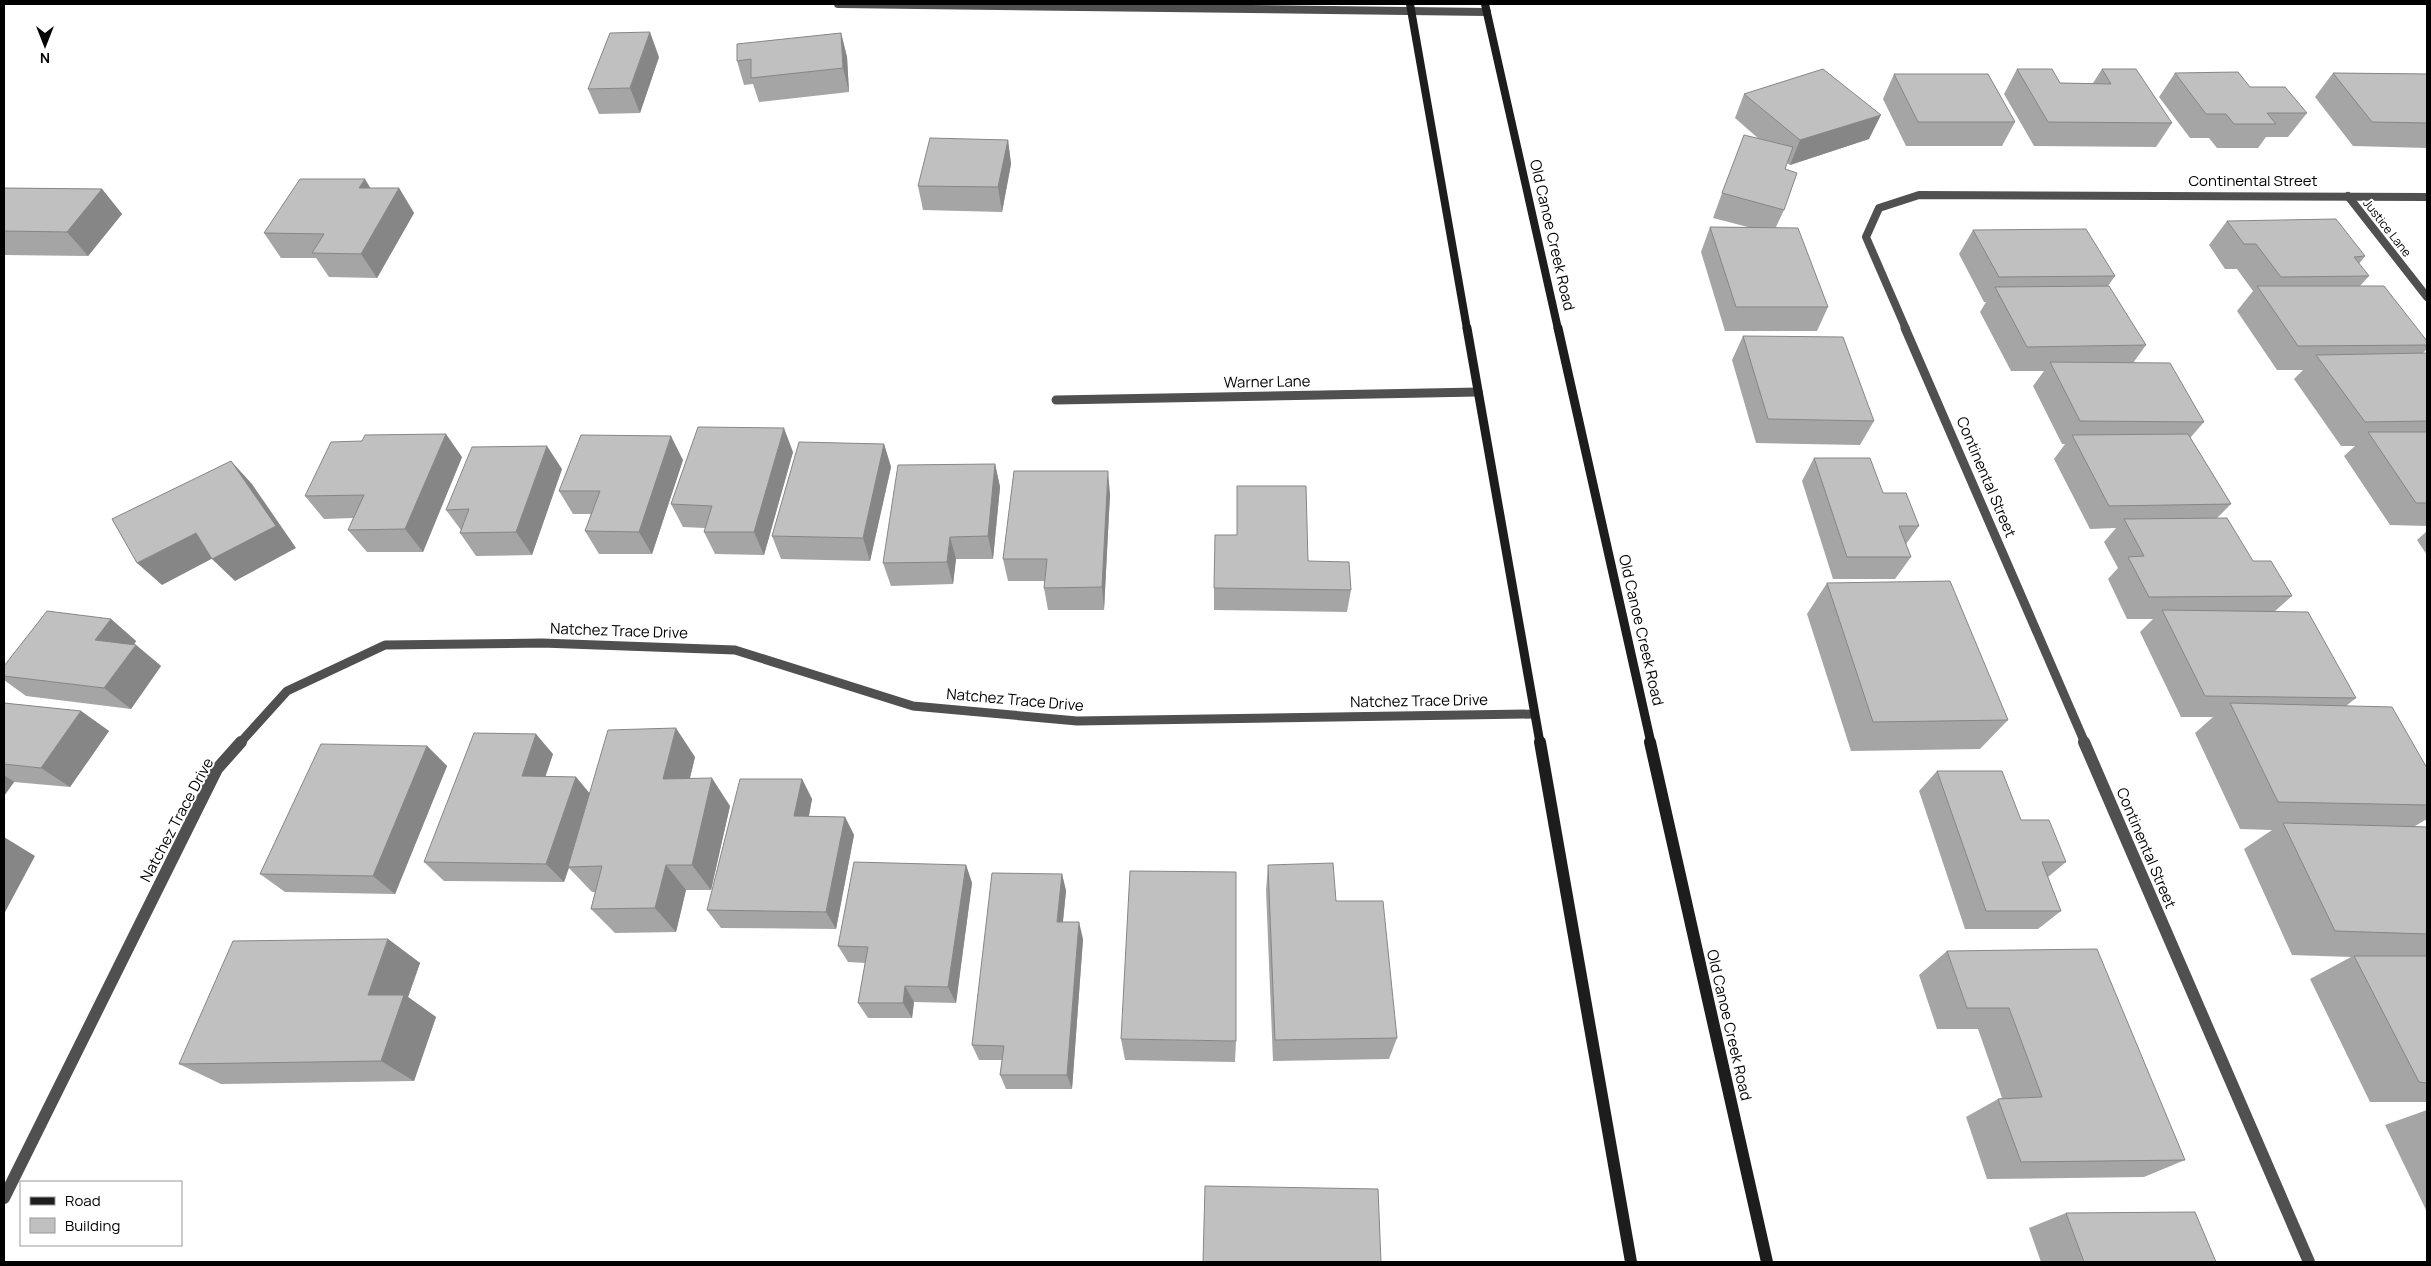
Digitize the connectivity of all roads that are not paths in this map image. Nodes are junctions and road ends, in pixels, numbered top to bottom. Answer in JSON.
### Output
{"nodes":[{"id":1,"x":838,"y":4,"type":"edge"},
{"id":2,"x":1411,"y":7,"type":"edge"},
{"id":3,"x":1486,"y":8,"type":"edge"},
{"id":4,"x":2348,"y":196,"type":"junction"},
{"id":5,"x":2427,"y":197,"type":"edge"},
{"id":6,"x":2427,"y":297,"type":"edge"},
{"id":7,"x":1478,"y":392,"type":"junction"},
{"id":8,"x":1056,"y":400,"type":"dead end"},
{"id":9,"x":1534,"y":714,"type":"junction"},
{"id":10,"x":4,"y":1198,"type":"edge"},
{"id":11,"x":1631,"y":1262,"type":"edge"},
{"id":12,"x":1767,"y":1262,"type":"edge"},
{"id":13,"x":2309,"y":1262,"type":"edge"}],
"edges":[{"from":1,"to":2,"type":"street"},
{"from":2,"to":3,"type":"street"},
{"from":2,"to":7,"type":"main road"},
{"from":3,"to":12,"type":"main road","name":"Old Canoe Creek Road"},
{"from":4,"to":5,"type":"street","name":"Continental Street"},
{"from":4,"to":6,"type":"street","name":"Justice Lane"},
{"from":4,"to":13,"type":"street","name":"Continental Street"},
{"from":7,"to":8,"type":"street","name":"Warner Lane"},
{"from":7,"to":9,"type":"main road"},
{"from":9,"to":10,"type":"street","name":"Natchez Trace Drive"},
{"from":9,"to":11,"type":"main road"}]}
